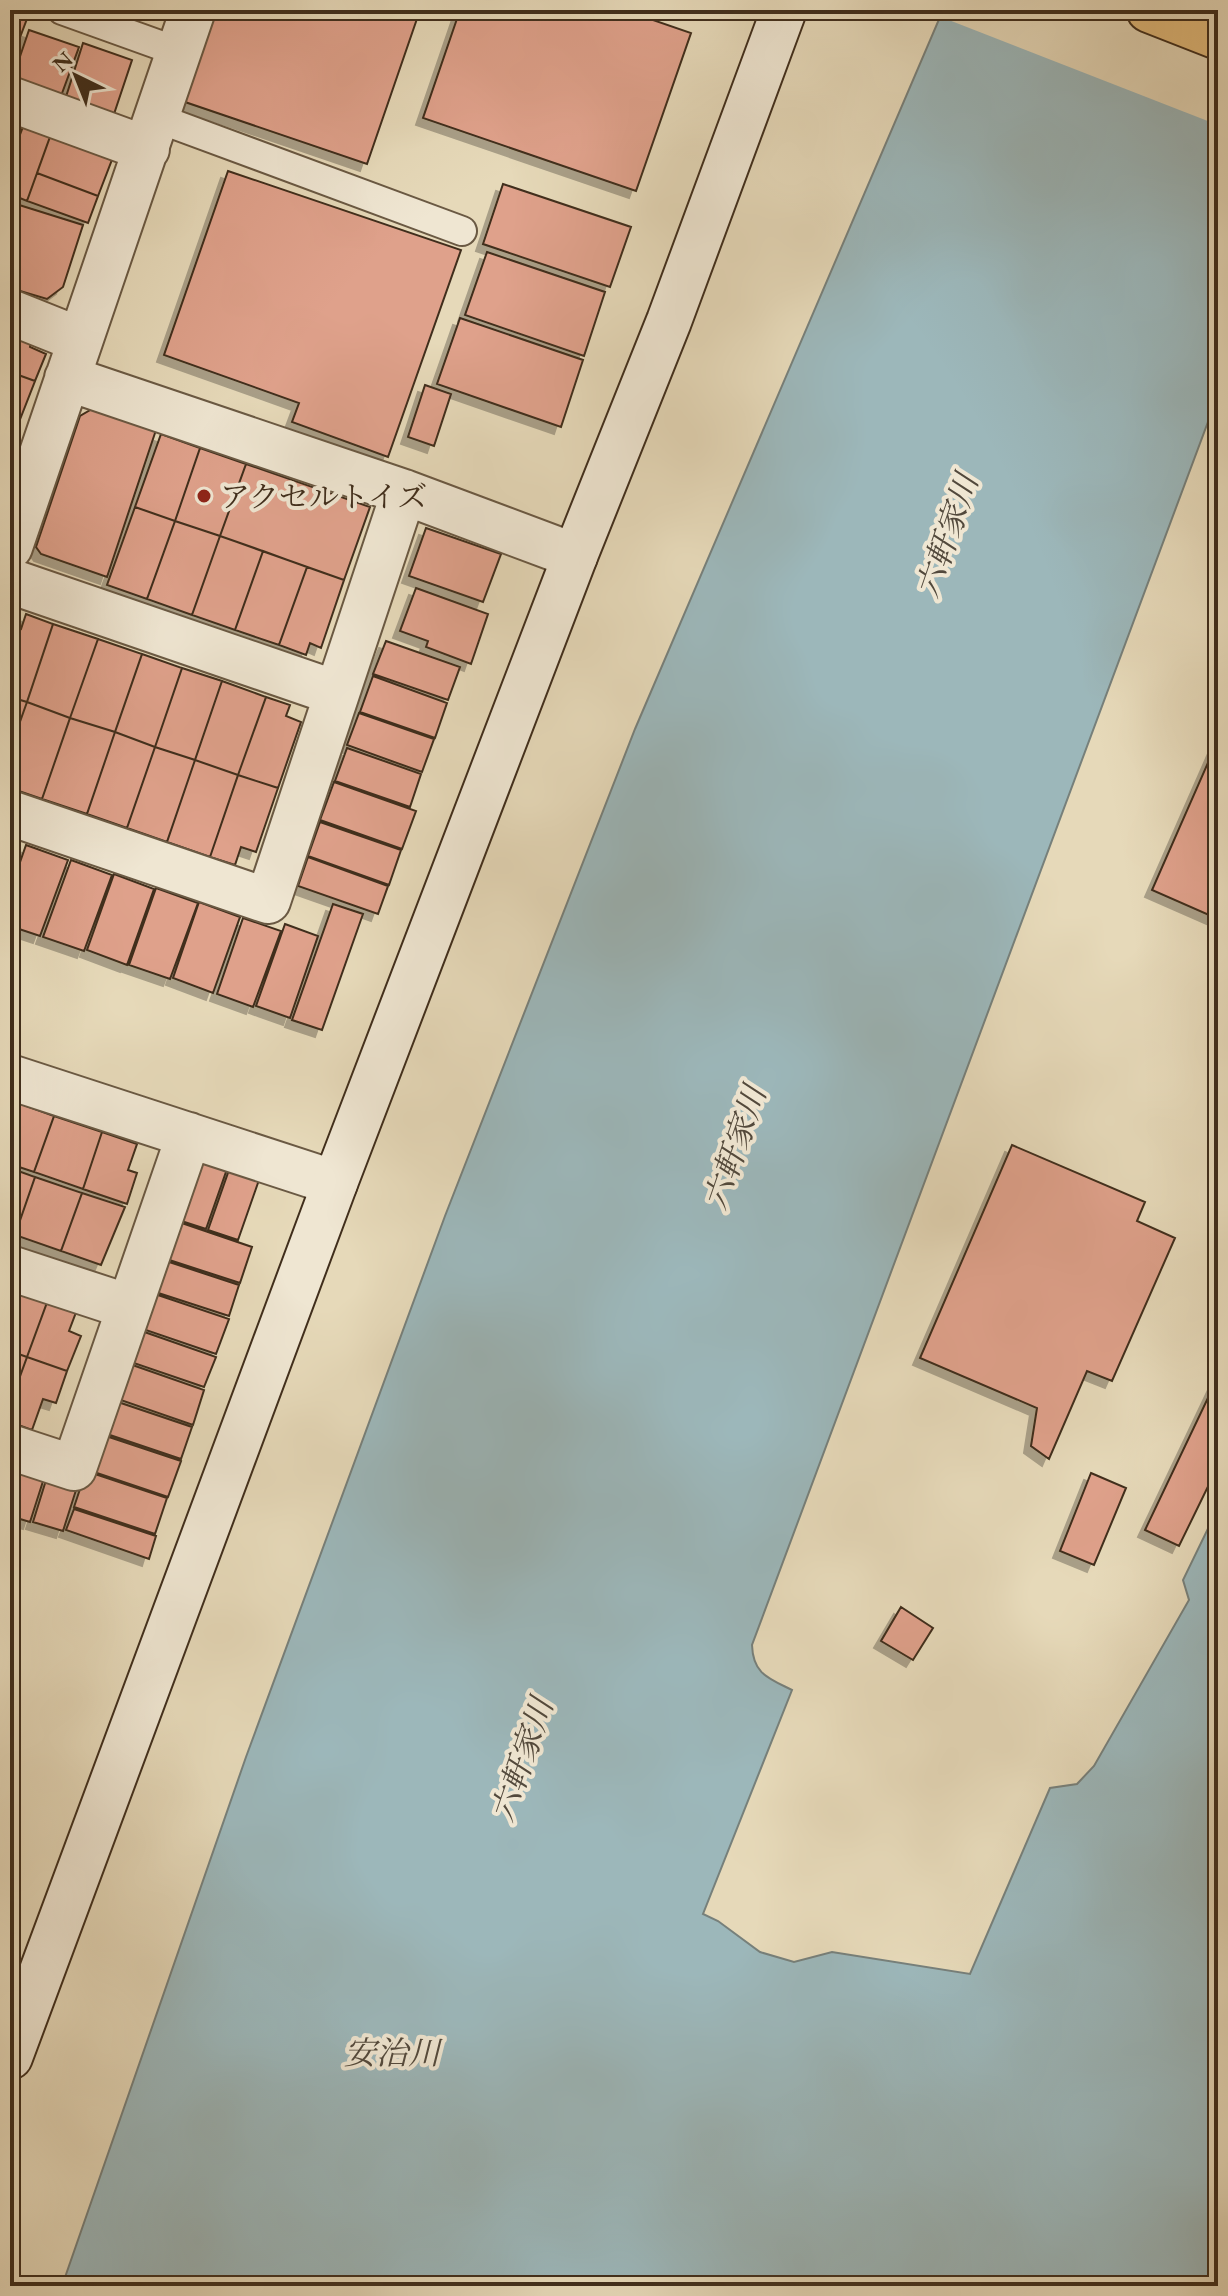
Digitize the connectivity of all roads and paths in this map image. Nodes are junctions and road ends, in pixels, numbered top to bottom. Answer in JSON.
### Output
{"nodes":[{"id":1,"x":62,"y":10,"type":"edge"},
{"id":2,"x":193,"y":10,"type":"edge"},
{"id":3,"x":784,"y":10,"type":"edge"},
{"id":4,"x":1149,"y":10,"type":"edge"},
{"id":5,"x":1218,"y":37,"type":"edge"},
{"id":6,"x":179,"y":52,"type":"junction"},
{"id":7,"x":10,"y":99,"type":"edge"},
{"id":8,"x":152,"y":134,"type":"junction"},
{"id":9,"x":462,"y":231,"type":"dead end"},
{"id":10,"x":10,"y":312,"type":"edge"},
{"id":11,"x":73,"y":359,"type":"junction"},
{"id":12,"x":404,"y":492,"type":"junction"},
{"id":13,"x":10,"y":547,"type":"edge"},
{"id":14,"x":575,"y":556,"type":"junction"},
{"id":15,"x":10,"y":581,"type":"edge"},
{"id":16,"x":336,"y":693,"type":"junction"},
{"id":17,"x":10,"y":813,"type":"edge"},
{"id":18,"x":10,"y":1077,"type":"edge"},
{"id":19,"x":189,"y":1135,"type":"junction"},
{"id":20,"x":335,"y":1183,"type":"junction"},
{"id":21,"x":10,"y":1268,"type":"edge"},
{"id":22,"x":129,"y":1307,"type":"junction"},
{"id":23,"x":10,"y":1447,"type":"edge"},
{"id":24,"x":10,"y":2057,"type":"edge"}],
"edges":[{"from":1,"to":6,"type":"lane"},
{"from":2,"to":6,"type":"street"},
{"from":3,"to":14,"type":"street"},
{"from":4,"to":5,"type":"highway"},
{"from":6,"to":8,"type":"street"},
{"from":7,"to":8,"type":"street"},
{"from":8,"to":9,"type":"lane"},
{"from":8,"to":11,"type":"street"},
{"from":10,"to":11,"type":"street"},
{"from":11,"to":12,"type":"street"},
{"from":11,"to":13,"type":"street"},
{"from":12,"to":14,"type":"street"},
{"from":12,"to":16,"type":"street"},
{"from":14,"to":20,"type":"street"},
{"from":15,"to":16,"type":"street"},
{"from":16,"to":17,"type":"street"},
{"from":18,"to":19,"type":"street"},
{"from":19,"to":20,"type":"street"},
{"from":19,"to":22,"type":"street"},
{"from":20,"to":24,"type":"street"},
{"from":21,"to":22,"type":"street"},
{"from":22,"to":23,"type":"street"}]}
